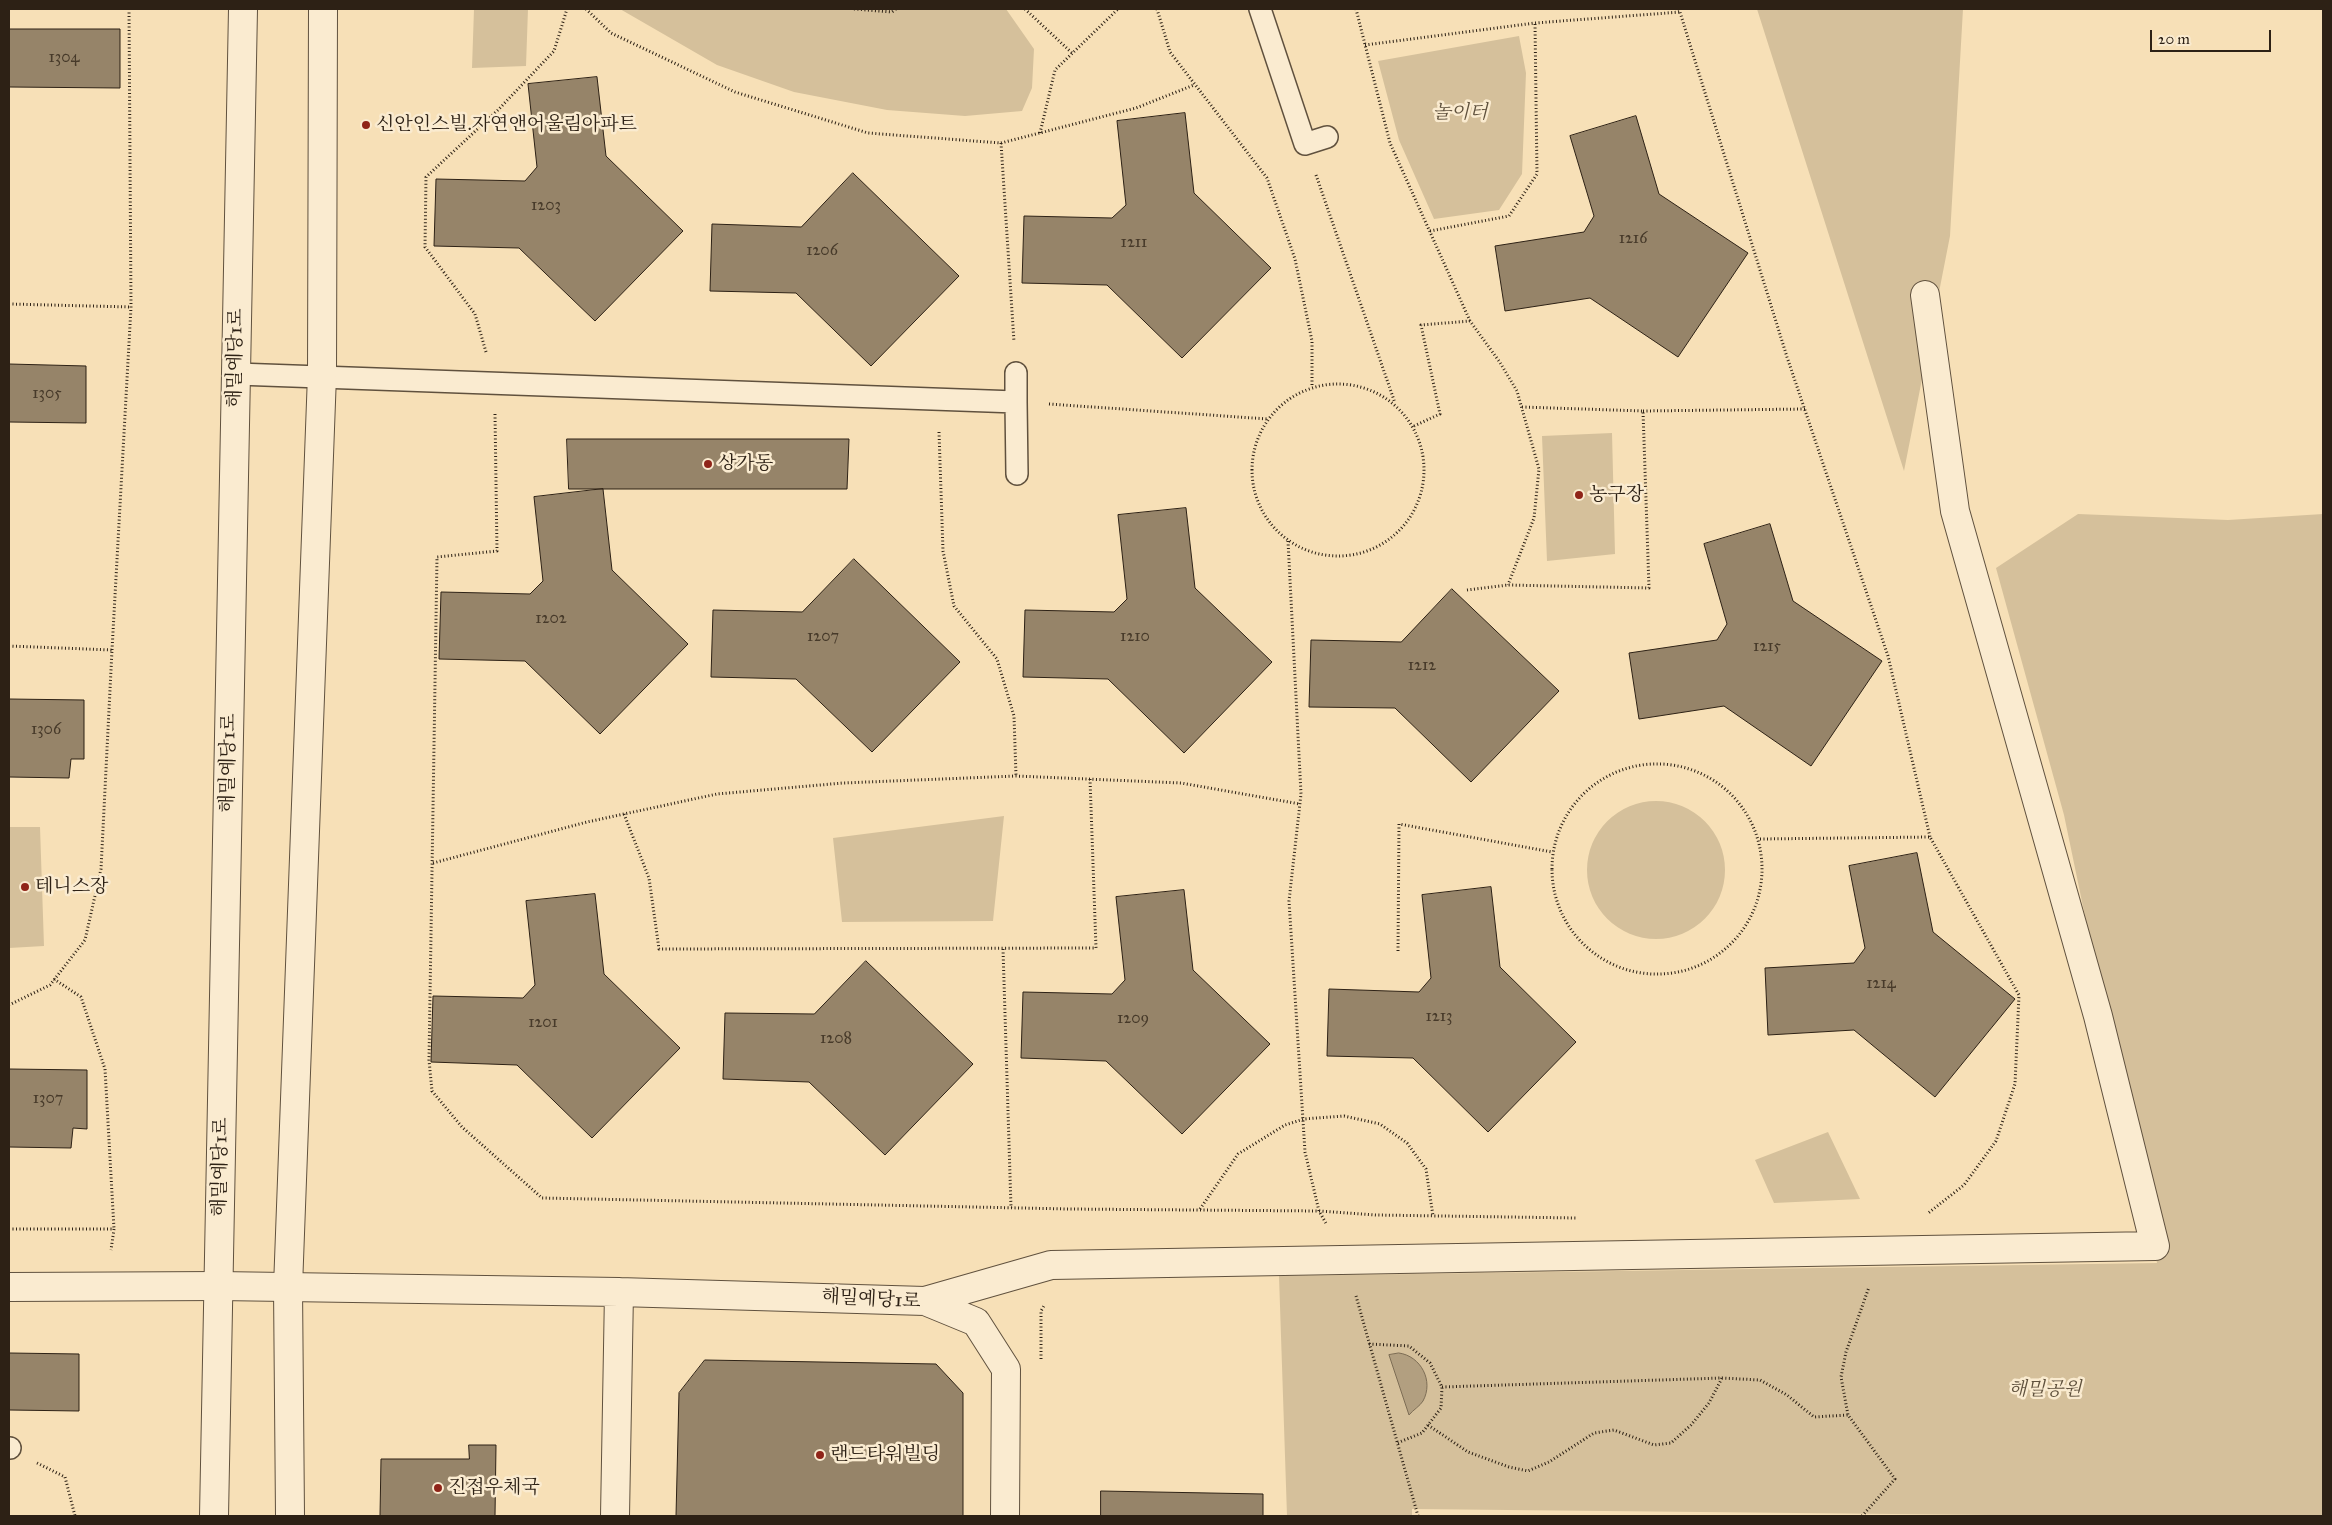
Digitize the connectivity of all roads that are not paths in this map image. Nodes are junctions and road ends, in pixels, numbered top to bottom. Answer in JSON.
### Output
{"nodes":[{"id":1,"x":243,"y":9,"type":"edge"},
{"id":2,"x":323,"y":9,"type":"edge"},
{"id":3,"x":1260,"y":9,"type":"edge"},
{"id":4,"x":1327,"y":136,"type":"dead end"},
{"id":5,"x":1925,"y":295,"type":"dead end"},
{"id":6,"x":1016,"y":373,"type":"road end"},
{"id":7,"x":237,"y":374,"type":"junction"},
{"id":8,"x":322,"y":375,"type":"junction"},
{"id":9,"x":1016,"y":402,"type":"junction"},
{"id":10,"x":1016,"y":474,"type":"dead end"},
{"id":11,"x":219,"y":1286,"type":"junction"},
{"id":12,"x":9,"y":1287,"type":"edge"},
{"id":13,"x":288,"y":1287,"type":"junction"},
{"id":14,"x":620,"y":1292,"type":"junction"},
{"id":15,"x":924,"y":1301,"type":"junction"},
{"id":16,"x":214,"y":1516,"type":"edge"},
{"id":17,"x":290,"y":1516,"type":"edge"},
{"id":18,"x":615,"y":1516,"type":"edge"},
{"id":19,"x":1005,"y":1516,"type":"edge"}],
"edges":[{"from":1,"to":7,"type":"street","name":"해밀예당1로"},
{"from":2,"to":8,"type":"street"},
{"from":3,"to":4,"type":"lane"},
{"from":5,"to":15,"type":"street"},
{"from":6,"to":9,"type":"lane"},
{"from":7,"to":8,"type":"lane"},
{"from":7,"to":11,"type":"street","name":"해밀예당1로"},
{"from":8,"to":9,"type":"lane"},
{"from":8,"to":13,"type":"street"},
{"from":9,"to":10,"type":"lane"},
{"from":11,"to":12,"type":"street","name":"해밀예당1로"},
{"from":11,"to":13,"type":"street","name":"해밀예당1로"},
{"from":11,"to":16,"type":"street","name":"해밀예당1로"},
{"from":13,"to":14,"type":"street","name":"해밀예당1로"},
{"from":13,"to":17,"type":"street"},
{"from":14,"to":15,"type":"street","name":"해밀예당1로"},
{"from":14,"to":18,"type":"street"},
{"from":15,"to":19,"type":"street","name":"해밀예당1로"}]}
